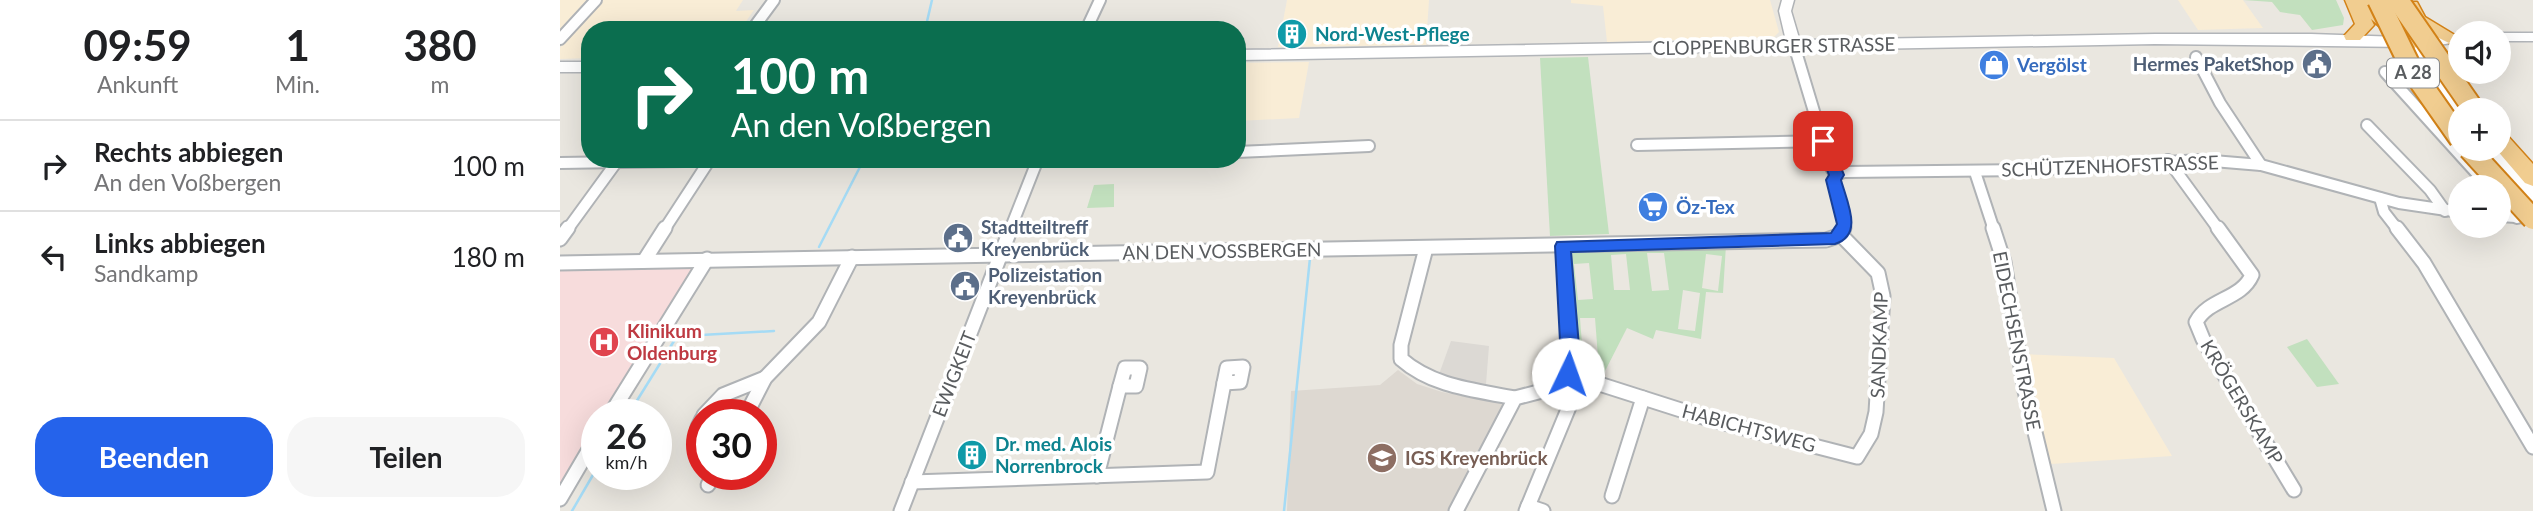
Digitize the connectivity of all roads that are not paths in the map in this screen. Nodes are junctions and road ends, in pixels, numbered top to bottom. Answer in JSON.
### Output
{"nodes":[{"id":1,"x":596,"y":0,"type":"edge"},
{"id":2,"x":774,"y":0,"type":"edge"},
{"id":3,"x":1100,"y":0,"type":"edge"},
{"id":4,"x":1788,"y":0,"type":"edge"},
{"id":5,"x":2354,"y":0,"type":"edge"},
{"id":6,"x":2361,"y":0,"type":"edge"},
{"id":7,"x":2378,"y":0,"type":"edge"},
{"id":8,"x":2407,"y":2,"type":"edge"},
{"id":9,"x":759,"y":21,"type":"edge"},
{"id":10,"x":1090,"y":21,"type":"edge"},
{"id":11,"x":2448,"y":33,"type":"edge"},
{"id":12,"x":2353,"y":36,"type":"junction"},
{"id":13,"x":2511,"y":37,"type":"edge"},
{"id":14,"x":2533,"y":37,"type":"edge"},
{"id":15,"x":560,"y":38,"type":"edge"},
{"id":16,"x":2448,"y":38,"type":"edge"},
{"id":17,"x":2311,"y":39,"type":"junction"},
{"id":18,"x":2406,"y":40,"type":"junction"},
{"id":19,"x":1794,"y":45,"type":"junction"},
{"id":20,"x":1246,"y":55,"type":"edge"},
{"id":21,"x":2196,"y":57,"type":"dead end"},
{"id":22,"x":581,"y":66,"type":"edge"},
{"id":23,"x":560,"y":67,"type":"edge"},
{"id":24,"x":2385,"y":72,"type":"dead end"},
{"id":25,"x":2450,"y":98,"type":"edge"},
{"id":26,"x":2467,"y":98,"type":"edge"},
{"id":27,"x":2448,"y":106,"type":"edge"},
{"id":28,"x":2448,"y":122,"type":"edge"},
{"id":29,"x":2367,"y":125,"type":"dead end"},
{"id":30,"x":1823,"y":141,"type":"junction"},
{"id":31,"x":1637,"y":145,"type":"dead end"},
{"id":32,"x":1369,"y":146,"type":"dead end"},
{"id":33,"x":1246,"y":152,"type":"edge"},
{"id":34,"x":2511,"y":153,"type":"edge"},
{"id":35,"x":2168,"y":160,"type":"junction"},
{"id":36,"x":2479,"y":161,"type":"edge"},
{"id":37,"x":2491,"y":161,"type":"edge"},
{"id":38,"x":2502,"y":161,"type":"edge"},
{"id":39,"x":581,"y":162,"type":"edge"},
{"id":40,"x":560,"y":163,"type":"edge"},
{"id":41,"x":2261,"y":165,"type":"junction"},
{"id":42,"x":612,"y":168,"type":"edge"},
{"id":43,"x":704,"y":168,"type":"edge"},
{"id":44,"x":1035,"y":168,"type":"edge"},
{"id":45,"x":1975,"y":172,"type":"junction"},
{"id":46,"x":1836,"y":175,"type":"junction"},
{"id":47,"x":2478,"y":175,"type":"edge"},
{"id":48,"x":2533,"y":178,"type":"edge"},
{"id":49,"x":2533,"y":195,"type":"edge"},
{"id":50,"x":2380,"y":198,"type":"junction"},
{"id":51,"x":2511,"y":206,"type":"edge"},
{"id":52,"x":2533,"y":207,"type":"edge"},
{"id":53,"x":2445,"y":211,"type":"junction"},
{"id":54,"x":2448,"y":211,"type":"edge"},
{"id":55,"x":2528,"y":218,"type":"edge"},
{"id":56,"x":1841,"y":235,"type":"junction"},
{"id":57,"x":560,"y":239,"type":"edge"},
{"id":58,"x":1563,"y":246,"type":"junction"},
{"id":59,"x":1426,"y":248,"type":"junction"},
{"id":60,"x":1002,"y":254,"type":"junction"},
{"id":61,"x":852,"y":257,"type":"junction"},
{"id":62,"x":707,"y":260,"type":"junction"},
{"id":63,"x":644,"y":261,"type":"junction"},
{"id":64,"x":560,"y":263,"type":"edge"},
{"id":65,"x":1575,"y":376,"type":"junction"},
{"id":66,"x":765,"y":378,"type":"junction"},
{"id":67,"x":1224,"y":383,"type":"dead end"},
{"id":68,"x":1120,"y":386,"type":"dead end"},
{"id":69,"x":1515,"y":398,"type":"junction"},
{"id":70,"x":1643,"y":398,"type":"junction"},
{"id":71,"x":620,"y":399,"type":"edge"},
{"id":72,"x":722,"y":399,"type":"edge"},
{"id":73,"x":754,"y":399,"type":"edge"},
{"id":74,"x":2533,"y":447,"type":"edge"},
{"id":75,"x":1857,"y":457,"type":"joint"},
{"id":76,"x":581,"y":463,"type":"edge"},
{"id":77,"x":1097,"y":476,"type":"junction"},
{"id":78,"x":912,"y":482,"type":"junction"},
{"id":79,"x":2294,"y":490,"type":"dead end"},
{"id":80,"x":1612,"y":496,"type":"dead end"},
{"id":81,"x":560,"y":499,"type":"edge"},
{"id":82,"x":1532,"y":509,"type":"edge"},
{"id":83,"x":901,"y":511,"type":"edge"},
{"id":84,"x":1456,"y":511,"type":"edge"},
{"id":85,"x":2054,"y":511,"type":"edge"}],
"edges":[{"from":1,"to":15,"type":"street"},
{"from":2,"to":9,"type":"street"},
{"from":3,"to":10,"type":"street"},
{"from":4,"to":19,"type":"street"},
{"from":5,"to":12,"type":"highway"},
{"from":6,"to":18,"type":"highway"},
{"from":7,"to":28,"type":"highway","number":"A 28","bridge":true},
{"from":8,"to":11,"type":"highway"},
{"from":8,"to":18,"type":"highway"},
{"from":8,"to":26,"type":"highway","number":"A 28","bridge":true},
{"from":12,"to":17,"type":"main road","name":"CLOPPENBURGER STRASSE"},
{"from":12,"to":18,"type":"main road","name":"CLOPPENBURGER STRASSE"},
{"from":13,"to":14,"type":"main road"},
{"from":16,"to":18,"type":"main road","name":"CLOPPENBURGER STRASSE"},
{"from":17,"to":18,"type":"main road","name":"CLOPPENBURGER STRASSE"},
{"from":17,"to":19,"type":"main road","name":"CLOPPENBURGER STRASSE"},
{"from":18,"to":25,"type":"main road"},
{"from":18,"to":27,"type":"main road"},
{"from":19,"to":20,"type":"main road","name":"CLOPPENBURGER STRASSE"},
{"from":19,"to":30,"type":"street"},
{"from":21,"to":41,"type":"street"},
{"from":22,"to":23,"type":"main road"},
{"from":24,"to":47,"type":"street"},
{"from":29,"to":53,"type":"street"},
{"from":30,"to":31,"type":"street"},
{"from":30,"to":46,"type":"street"},
{"from":32,"to":33,"type":"street"},
{"from":34,"to":48,"type":"highway"},
{"from":35,"to":41,"type":"street","name":"SCHÜTZENHOFSTRASSE"},
{"from":35,"to":45,"type":"street","name":"SCHÜTZENHOFSTRASSE"},
{"from":35,"to":79,"type":"street","name":"KRÖGERSKAMP"},
{"from":36,"to":55,"type":"highway","bridge":true},
{"from":37,"to":52,"type":"main road"},
{"from":38,"to":49,"type":"main road"},
{"from":39,"to":40,"type":"street"},
{"from":41,"to":50,"type":"street","name":"SCHÜTZENHOFSTRASSE"},
{"from":42,"to":57,"type":"street"},
{"from":43,"to":63,"type":"street"},
{"from":44,"to":60,"type":"street","name":"EWIGKEIT"},
{"from":45,"to":46,"type":"street","name":"SCHÜTZENHOFSTRASSE"},
{"from":45,"to":85,"type":"street","name":"EIDECHSENSTRASSE"},
{"from":46,"to":56,"type":"street"},
{"from":50,"to":53,"type":"street","name":"SCHÜTZENHOFSTRASSE"},
{"from":50,"to":74,"type":"street"},
{"from":51,"to":55,"type":"street"},
{"from":53,"to":54,"type":"street","name":"SCHÜTZENHOFSTRASSE"},
{"from":56,"to":58,"type":"street","name":"AN DEN VOSSBERGEN"},
{"from":56,"to":75,"type":"street","name":"SANDKAMP"},
{"from":58,"to":59,"type":"street","name":"AN DEN VOSSBERGEN"},
{"from":58,"to":65,"type":"street"},
{"from":59,"to":60,"type":"street","name":"AN DEN VOSSBERGEN"},
{"from":59,"to":69,"type":"street"},
{"from":60,"to":61,"type":"street","name":"AN DEN VOSSBERGEN"},
{"from":60,"to":78,"type":"street","name":"EWIGKEIT"},
{"from":61,"to":62,"type":"street","name":"AN DEN VOSSBERGEN"},
{"from":61,"to":66,"type":"street"},
{"from":62,"to":63,"type":"street","name":"AN DEN VOSSBERGEN"},
{"from":62,"to":71,"type":"street"},
{"from":63,"to":64,"type":"street","name":"AN DEN VOSSBERGEN"},
{"from":65,"to":69,"type":"street"},
{"from":65,"to":70,"type":"street","name":"HABICHTSWEG"},
{"from":65,"to":82,"type":"street"},
{"from":66,"to":72,"type":"street"},
{"from":66,"to":73,"type":"street"},
{"from":67,"to":77,"type":"street"},
{"from":68,"to":77,"type":"street"},
{"from":69,"to":84,"type":"street"},
{"from":70,"to":75,"type":"street","name":"HABICHTSWEG"},
{"from":70,"to":80,"type":"street"},
{"from":76,"to":81,"type":"street"},
{"from":77,"to":78,"type":"street"},
{"from":78,"to":83,"type":"street","name":"EWIGKEIT"}]}
